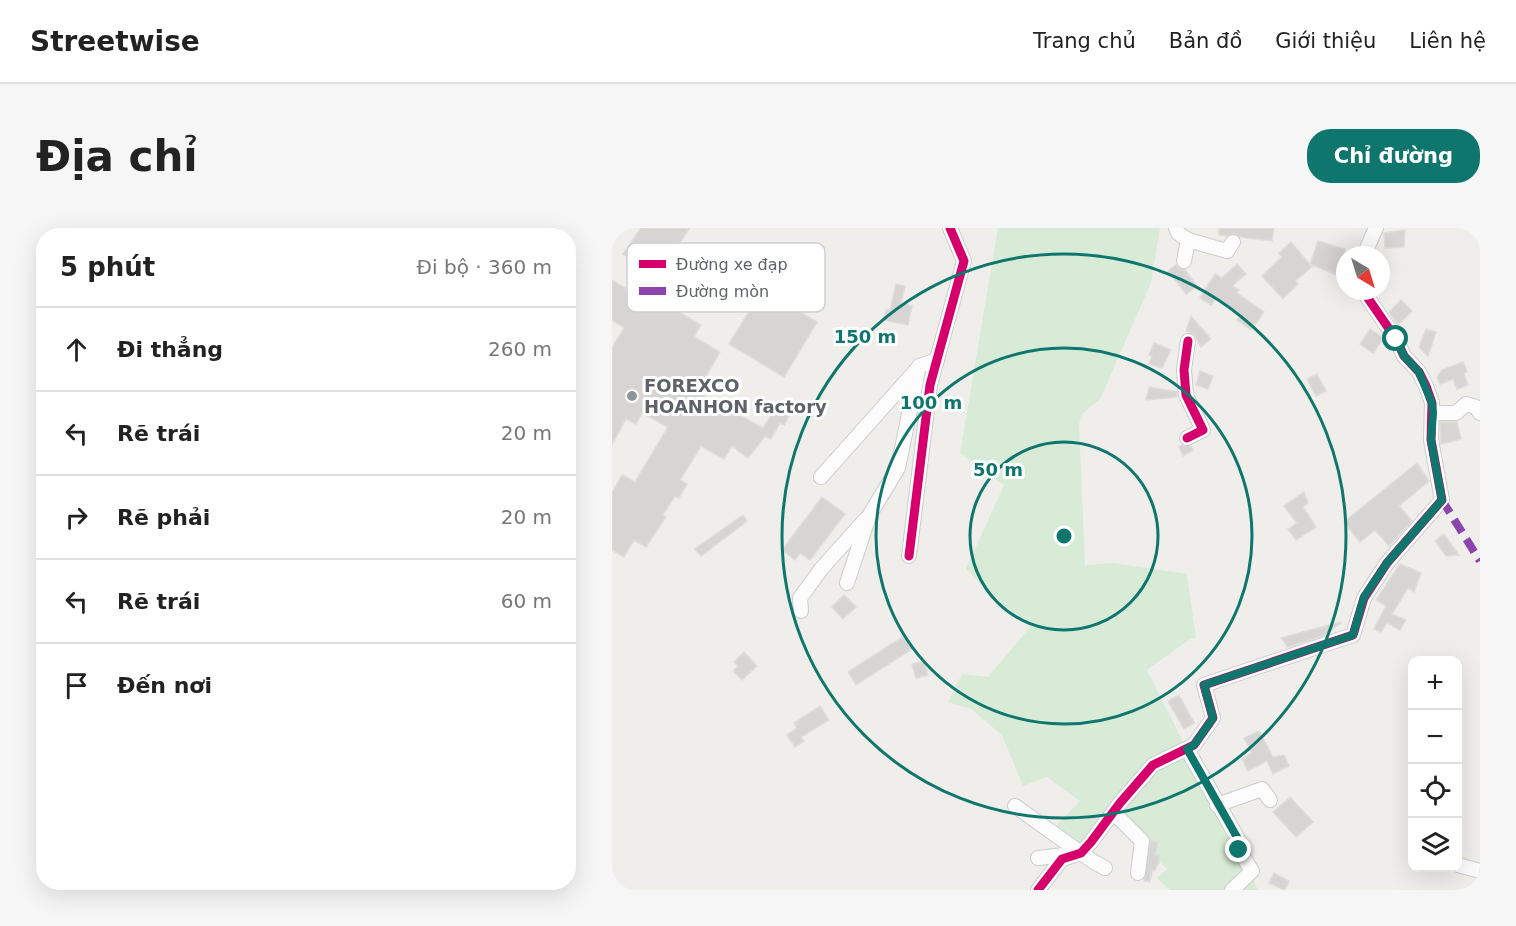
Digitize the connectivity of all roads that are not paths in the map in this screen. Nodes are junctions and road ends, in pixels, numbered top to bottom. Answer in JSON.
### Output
{"nodes":[{"id":1,"x":950,"y":228,"type":"edge"},
{"id":2,"x":1176,"y":228,"type":"edge"},
{"id":3,"x":1376,"y":228,"type":"edge"},
{"id":4,"x":1188,"y":240,"type":"junction"},
{"id":5,"x":1233,"y":242,"type":"dead end"},
{"id":6,"x":1368,"y":246,"type":"edge"},
{"id":7,"x":1184,"y":261,"type":"dead end"},
{"id":8,"x":1369,"y":300,"type":"edge"},
{"id":9,"x":1188,"y":341,"type":"dead end"},
{"id":10,"x":937,"y":360,"type":"junction"},
{"id":11,"x":919,"y":366,"type":"junction"},
{"id":12,"x":1433,"y":413,"type":"junction"},
{"id":13,"x":1480,"y":413,"type":"edge"},
{"id":14,"x":1187,"y":438,"type":"dead end"},
{"id":15,"x":821,"y":477,"type":"dead end"},
{"id":16,"x":869,"y":516,"type":"junction"},
{"id":17,"x":909,"y":556,"type":"dead end"},
{"id":18,"x":847,"y":583,"type":"dead end"},
{"id":19,"x":801,"y":611,"type":"dead end"},
{"id":20,"x":1187,"y":749,"type":"junction"},
{"id":21,"x":1270,"y":800,"type":"dead end"},
{"id":22,"x":1217,"y":805,"type":"junction"},
{"id":23,"x":1015,"y":806,"type":"dead end"},
{"id":24,"x":1114,"y":813,"type":"junction"},
{"id":25,"x":1081,"y":853,"type":"junction"},
{"id":26,"x":1038,"y":858,"type":"dead end"},
{"id":27,"x":1462,"y":866,"type":"edge"},
{"id":28,"x":1105,"y":868,"type":"dead end"},
{"id":29,"x":1480,"y":870,"type":"edge"},
{"id":30,"x":1138,"y":873,"type":"dead end"},
{"id":31,"x":1038,"y":890,"type":"edge"},
{"id":32,"x":1232,"y":890,"type":"edge"}],
"edges":[{"from":1,"to":10,"type":"street"},
{"from":2,"to":4,"type":"street"},
{"from":3,"to":6,"type":"street"},
{"from":4,"to":5,"type":"street"},
{"from":4,"to":7,"type":"street"},
{"from":8,"to":12,"type":"street"},
{"from":9,"to":14,"type":"street"},
{"from":10,"to":11,"type":"street"},
{"from":10,"to":17,"type":"street"},
{"from":11,"to":15,"type":"street"},
{"from":11,"to":16,"type":"street"},
{"from":12,"to":13,"type":"street"},
{"from":12,"to":20,"type":"street"},
{"from":16,"to":18,"type":"street"},
{"from":16,"to":19,"type":"street"},
{"from":20,"to":22,"type":"street"},
{"from":20,"to":24,"type":"street"},
{"from":21,"to":22,"type":"street"},
{"from":22,"to":32,"type":"street"},
{"from":23,"to":25,"type":"street"},
{"from":24,"to":25,"type":"street"},
{"from":24,"to":30,"type":"street"},
{"from":25,"to":26,"type":"street"},
{"from":25,"to":28,"type":"street"},
{"from":25,"to":31,"type":"street"},
{"from":27,"to":29,"type":"street"}]}
